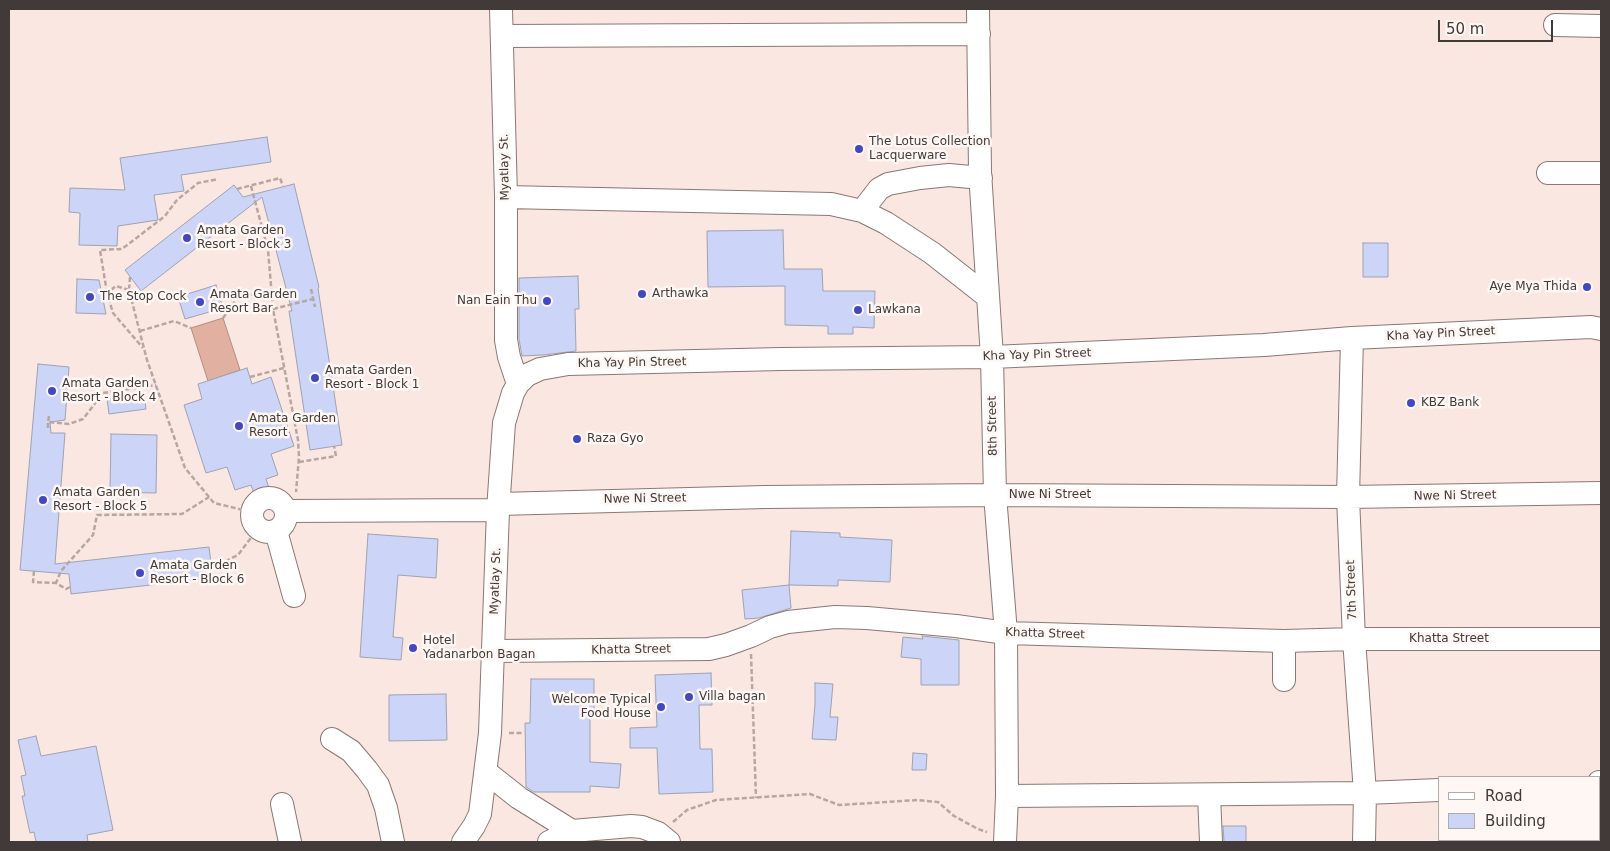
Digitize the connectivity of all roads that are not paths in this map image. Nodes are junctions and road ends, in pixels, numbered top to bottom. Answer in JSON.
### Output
{"nodes":[{"id":1,"x":501,"y":9,"type":"edge"},
{"id":2,"x":978,"y":9,"type":"edge"},
{"id":3,"x":1555,"y":25,"type":"dead end"},
{"id":4,"x":1601,"y":26,"type":"edge"},
{"id":5,"x":979,"y":34,"type":"junction"},
{"id":6,"x":502,"y":36,"type":"junction"},
{"id":7,"x":1548,"y":173,"type":"dead end"},
{"id":8,"x":1601,"y":173,"type":"edge"},
{"id":9,"x":981,"y":178,"type":"junction"},
{"id":10,"x":506,"y":197,"type":"junction"},
{"id":11,"x":862,"y":211,"type":"junction"},
{"id":12,"x":988,"y":297,"type":"junction"},
{"id":13,"x":1598,"y":327,"type":"edge"},
{"id":14,"x":1352,"y":338,"type":"junction"},
{"id":15,"x":992,"y":357,"type":"junction"},
{"id":16,"x":518,"y":384,"type":"junction"},
{"id":17,"x":1601,"y":493,"type":"edge"},
{"id":18,"x":994,"y":495,"type":"junction"},
{"id":19,"x":1348,"y":498,"type":"junction"},
{"id":20,"x":498,"y":507,"type":"junction"},
{"id":21,"x":291,"y":511,"type":"junction"},
{"id":22,"x":262,"y":524,"type":"junction"},
{"id":23,"x":294,"y":596,"type":"dead end"},
{"id":24,"x":1006,"y":633,"type":"junction"},
{"id":25,"x":1601,"y":638,"type":"edge"},
{"id":26,"x":1354,"y":639,"type":"junction"},
{"id":27,"x":1284,"y":641,"type":"junction"},
{"id":28,"x":494,"y":651,"type":"junction"},
{"id":29,"x":1284,"y":680,"type":"dead end"},
{"id":30,"x":332,"y":739,"type":"dead end"},
{"id":31,"x":486,"y":772,"type":"junction"},
{"id":32,"x":1438,"y":790,"type":"edge"},
{"id":33,"x":1365,"y":793,"type":"junction"},
{"id":34,"x":1209,"y":795,"type":"junction"},
{"id":35,"x":1007,"y":796,"type":"junction"},
{"id":36,"x":282,"y":804,"type":"dead end"},
{"id":37,"x":572,"y":831,"type":"junction"},
{"id":38,"x":663,"y":838,"type":"edge"},
{"id":39,"x":1006,"y":840,"type":"edge"},
{"id":40,"x":290,"y":842,"type":"edge"},
{"id":41,"x":393,"y":842,"type":"edge"},
{"id":42,"x":463,"y":842,"type":"edge"},
{"id":43,"x":549,"y":842,"type":"edge"},
{"id":44,"x":1211,"y":842,"type":"edge"},
{"id":45,"x":1364,"y":842,"type":"edge"}],
"edges":[{"from":1,"to":6,"type":"street","name":"Myatlay St."},
{"from":2,"to":5,"type":"street","name":"8th Street"},
{"from":3,"to":4,"type":"street"},
{"from":5,"to":6,"type":"street"},
{"from":5,"to":9,"type":"street","name":"8th Street"},
{"from":6,"to":10,"type":"street","name":"Myatlay St."},
{"from":7,"to":8,"type":"street"},
{"from":9,"to":11,"type":"street"},
{"from":9,"to":12,"type":"street","name":"8th Street"},
{"from":10,"to":11,"type":"street"},
{"from":10,"to":16,"type":"street","name":"Myatlay St."},
{"from":11,"to":12,"type":"street"},
{"from":12,"to":15,"type":"street","name":"8th Street"},
{"from":13,"to":14,"type":"street","name":"Kha Yay Pin Street"},
{"from":14,"to":15,"type":"street","name":"Kha Yay Pin Street"},
{"from":14,"to":19,"type":"street","name":"7th Street"},
{"from":15,"to":16,"type":"street","name":"Kha Yay Pin Street"},
{"from":15,"to":18,"type":"street","name":"8th Street"},
{"from":16,"to":20,"type":"street","name":"Myatlay St."},
{"from":17,"to":19,"type":"street","name":"Nwe Ni Street"},
{"from":18,"to":19,"type":"street","name":"Nwe Ni Street"},
{"from":18,"to":20,"type":"street","name":"Nwe Ni Street"},
{"from":18,"to":24,"type":"street","name":"8th Street"},
{"from":19,"to":26,"type":"street","name":"7th Street"},
{"from":20,"to":21,"type":"street","name":"Nwe Ni Street"},
{"from":20,"to":28,"type":"street","name":"Myatlay St."},
{"from":21,"to":22,"type":"street"},
{"from":21,"to":22,"type":"street"},
{"from":22,"to":23,"type":"street"},
{"from":24,"to":27,"type":"street","name":"Khatta Street"},
{"from":24,"to":28,"type":"street","name":"Khatta Street"},
{"from":24,"to":35,"type":"street","name":"8th Street"},
{"from":25,"to":26,"type":"street","name":"Khatta Street"},
{"from":26,"to":27,"type":"street","name":"Khatta Street"},
{"from":26,"to":33,"type":"street","name":"7th Street"},
{"from":27,"to":29,"type":"street"},
{"from":28,"to":31,"type":"street","name":"Myatlay St."},
{"from":30,"to":41,"type":"street"},
{"from":31,"to":37,"type":"street"},
{"from":31,"to":42,"type":"street","name":"Myatlay St."},
{"from":32,"to":33,"type":"street"},
{"from":33,"to":34,"type":"street"},
{"from":33,"to":45,"type":"street","name":"7th Street"},
{"from":34,"to":35,"type":"street"},
{"from":34,"to":44,"type":"street"},
{"from":35,"to":39,"type":"street","name":"8th Street"},
{"from":36,"to":40,"type":"street"},
{"from":37,"to":38,"type":"street"},
{"from":37,"to":43,"type":"street"}]}
